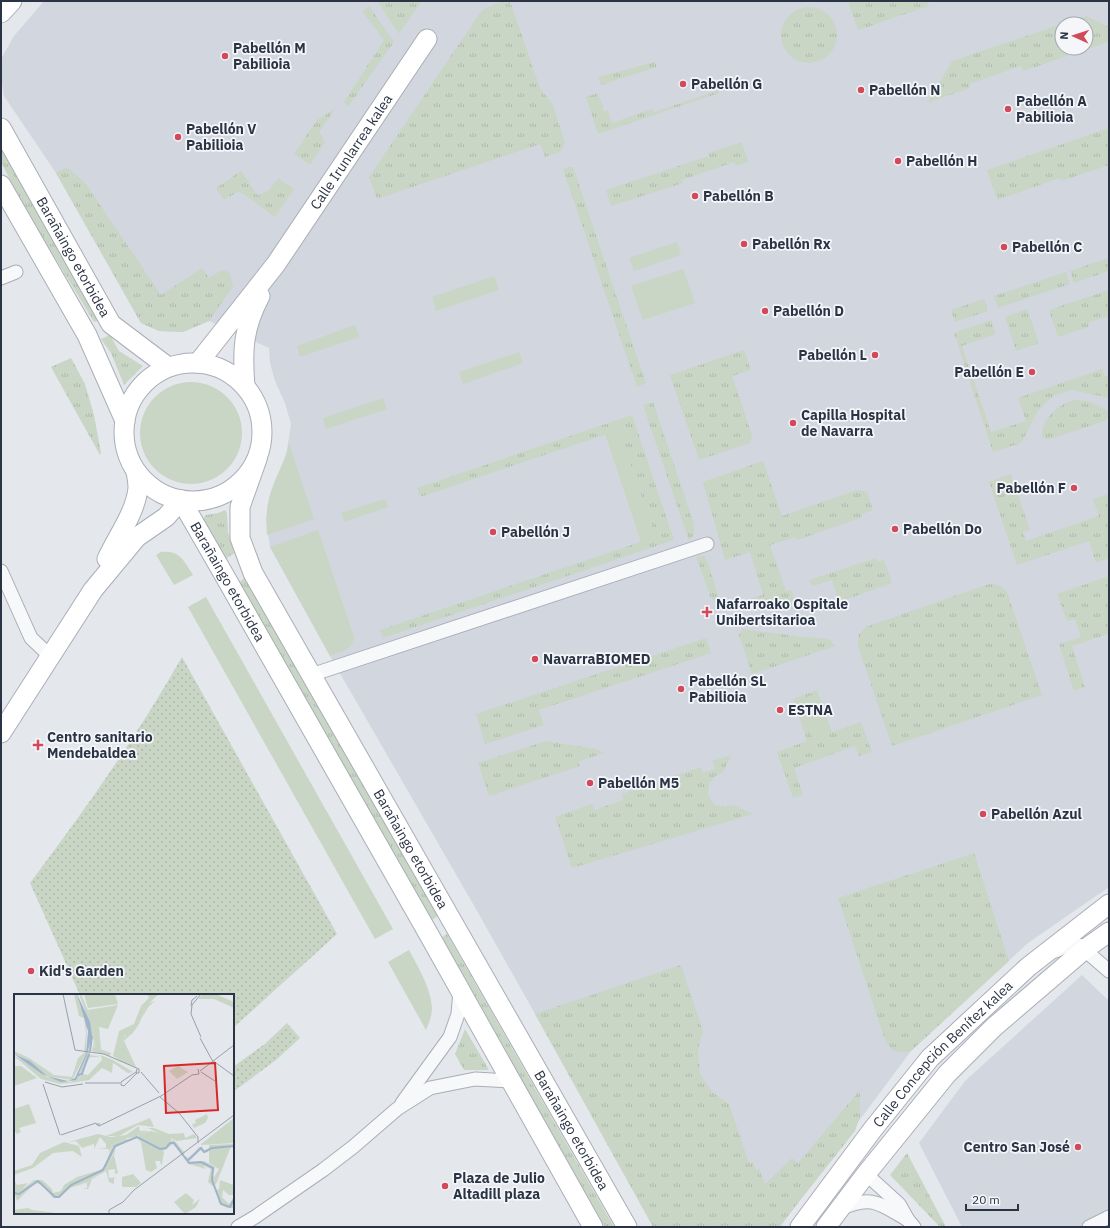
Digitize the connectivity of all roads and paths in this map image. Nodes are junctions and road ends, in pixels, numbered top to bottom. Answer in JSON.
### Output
{"nodes":[{"id":1,"x":12,"y":1,"type":"edge"},
{"id":2,"x":1,"y":13,"type":"edge"},
{"id":3,"x":427,"y":39,"type":"dead end"},
{"id":4,"x":1,"y":128,"type":"edge"},
{"id":5,"x":1,"y":184,"type":"edge"},
{"id":6,"x":276,"y":264,"type":"junction"},
{"id":7,"x":16,"y":272,"type":"dead end"},
{"id":8,"x":1,"y":278,"type":"edge"},
{"id":9,"x":198,"y":363,"type":"junction"},
{"id":10,"x":168,"y":368,"type":"junction"},
{"id":11,"x":245,"y":386,"type":"junction"},
{"id":12,"x":125,"y":421,"type":"junction"},
{"id":13,"x":256,"y":459,"type":"junction"},
{"id":14,"x":136,"y":472,"type":"junction"},
{"id":15,"x":181,"y":500,"type":"junction"},
{"id":16,"x":707,"y":544,"type":"dead end"},
{"id":17,"x":1,"y":571,"type":"edge"},
{"id":18,"x":93,"y":590,"type":"junction"},
{"id":19,"x":50,"y":657,"type":"junction"},
{"id":20,"x":311,"y":675,"type":"junction"},
{"id":21,"x":1,"y":734,"type":"edge"},
{"id":22,"x":1104,"y":908,"type":"edge"},
{"id":23,"x":1109,"y":932,"type":"edge"},
{"id":24,"x":1085,"y":949,"type":"junction"},
{"id":25,"x":1041,"y":957,"type":"junction"},
{"id":26,"x":1109,"y":971,"type":"edge"},
{"id":27,"x":460,"y":990,"type":"junction"},
{"id":28,"x":510,"y":1081,"type":"junction"},
{"id":29,"x":397,"y":1109,"type":"junction"},
{"id":30,"x":866,"y":1174,"type":"junction"},
{"id":31,"x":840,"y":1209,"type":"junction"},
{"id":32,"x":1109,"y":1217,"type":"edge"},
{"id":33,"x":911,"y":1224,"type":"edge"},
{"id":34,"x":238,"y":1227,"type":"edge"},
{"id":35,"x":593,"y":1227,"type":"edge"},
{"id":36,"x":627,"y":1227,"type":"edge"},
{"id":37,"x":800,"y":1227,"type":"edge"},
{"id":38,"x":826,"y":1227,"type":"edge"},
{"id":39,"x":1089,"y":1227,"type":"edge"}],
"edges":[{"from":1,"to":2,"type":"main road"},
{"from":3,"to":6,"type":"main road","name":"Calle Irunlarrea kalea"},
{"from":4,"to":10,"type":"main road","name":"Barañaingo etorbidea"},
{"from":5,"to":12,"type":"main road","name":"Barañaingo etorbidea"},
{"from":6,"to":9,"type":"main road","name":"Calle Irunlarrea kalea"},
{"from":6,"to":11,"type":"main road","name":"Calle Irunlarrea kalea"},
{"from":7,"to":8,"type":"street"},
{"from":9,"to":10,"type":"main road"},
{"from":9,"to":11,"type":"main road"},
{"from":10,"to":12,"type":"main road"},
{"from":11,"to":13,"type":"main road"},
{"from":12,"to":14,"type":"main road"},
{"from":13,"to":15,"type":"main road"},
{"from":13,"to":20,"type":"main road","name":"Barañaingo etorbidea"},
{"from":14,"to":15,"type":"main road"},
{"from":14,"to":18,"type":"main road"},
{"from":15,"to":18,"type":"main road"},
{"from":15,"to":27,"type":"main road","name":"Barañaingo etorbidea"},
{"from":16,"to":20,"type":"street"},
{"from":17,"to":19,"type":"street"},
{"from":18,"to":19,"type":"main road"},
{"from":19,"to":21,"type":"main road"},
{"from":20,"to":36,"type":"main road","name":"Barañaingo etorbidea"},
{"from":22,"to":24,"type":"street"},
{"from":22,"to":25,"type":"main road","name":"Calle Concepción Benítez kalea"},
{"from":23,"to":24,"type":"main road","name":"Calle Concepción Benítez kalea"},
{"from":24,"to":25,"type":"street"},
{"from":24,"to":26,"type":"street"},
{"from":24,"to":30,"type":"main road","name":"Calle Concepción Benítez kalea"},
{"from":25,"to":37,"type":"main road","name":"Calle Concepción Benítez kalea"},
{"from":27,"to":28,"type":"main road","name":"Barañaingo etorbidea"},
{"from":27,"to":29,"type":"street"},
{"from":28,"to":29,"type":"street"},
{"from":28,"to":35,"type":"main road","name":"Barañaingo etorbidea"},
{"from":29,"to":34,"type":"street"},
{"from":30,"to":31,"type":"main road","name":"Calle Concepción Benítez kalea"},
{"from":30,"to":33,"type":"street"},
{"from":31,"to":33,"type":"street"},
{"from":31,"to":38,"type":"main road","name":"Calle Concepción Benítez kalea"},
{"from":32,"to":39,"type":"street"}]}
